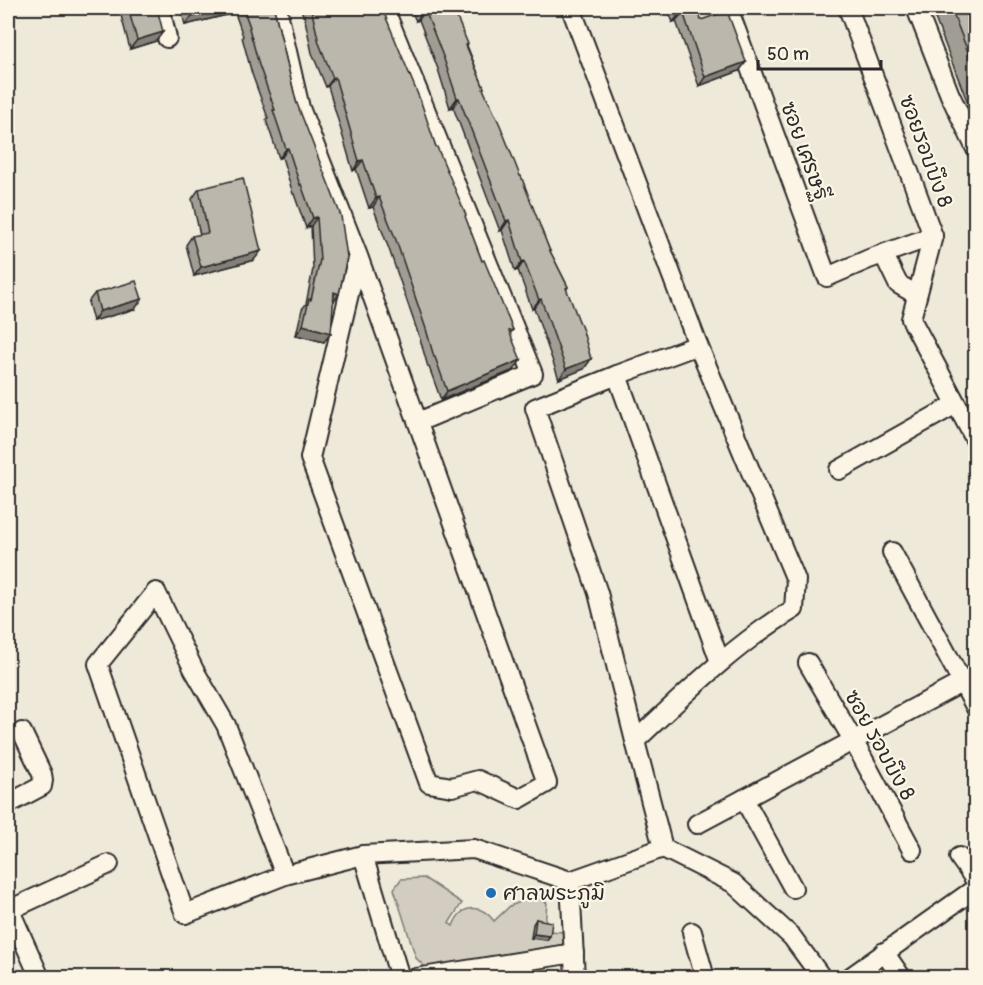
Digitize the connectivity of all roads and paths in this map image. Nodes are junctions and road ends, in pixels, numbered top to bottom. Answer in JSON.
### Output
{"nodes":[{"id":1,"x":160,"y":8,"type":"edge"},
{"id":2,"x":277,"y":8,"type":"edge"},
{"id":3,"x":384,"y":8,"type":"edge"},
{"id":4,"x":571,"y":8,"type":"edge"},
{"id":5,"x":728,"y":8,"type":"edge"},
{"id":6,"x":848,"y":8,"type":"edge"},
{"id":7,"x":916,"y":8,"type":"edge"},
{"id":8,"x":167,"y":39,"type":"dead end"},
{"id":9,"x":975,"y":149,"type":"edge"},
{"id":10,"x":933,"y":236,"type":"junction"},
{"id":11,"x":884,"y":255,"type":"junction"},
{"id":12,"x":358,"y":256,"type":"junction"},
{"id":13,"x":917,"y":295,"type":"junction"},
{"id":14,"x":698,"y":345,"type":"junction"},
{"id":15,"x":617,"y":375,"type":"junction"},
{"id":16,"x":956,"y":404,"type":"junction"},
{"id":17,"x":418,"y":422,"type":"junction"},
{"id":18,"x":975,"y":441,"type":"edge"},
{"id":19,"x":839,"y":470,"type":"dead end"},
{"id":20,"x":892,"y":552,"type":"dead end"},
{"id":21,"x":720,"y":662,"type":"junction"},
{"id":22,"x":808,"y":663,"type":"dead end"},
{"id":23,"x":968,"y":678,"type":"edge"},
{"id":24,"x":975,"y":708,"type":"edge"},
{"id":25,"x":22,"y":732,"type":"dead end"},
{"id":26,"x":853,"y":740,"type":"junction"},
{"id":27,"x":635,"y":741,"type":"junction"},
{"id":28,"x":744,"y":799,"type":"junction"},
{"id":29,"x":8,"y":804,"type":"edge"},
{"id":30,"x":697,"y":824,"type":"dead end"},
{"id":31,"x":663,"y":848,"type":"junction"},
{"id":32,"x":912,"y":850,"type":"dead end"},
{"id":33,"x":363,"y":855,"type":"junction"},
{"id":34,"x":959,"y":857,"type":"dead end"},
{"id":35,"x":109,"y":864,"type":"dead end"},
{"id":36,"x":285,"y":875,"type":"junction"},
{"id":37,"x":570,"y":881,"type":"junction"},
{"id":38,"x":975,"y":881,"type":"edge"},
{"id":39,"x":793,"y":888,"type":"dead end"},
{"id":40,"x":975,"y":888,"type":"edge"},
{"id":41,"x":8,"y":908,"type":"edge"},
{"id":42,"x":692,"y":932,"type":"dead end"},
{"id":43,"x":884,"y":952,"type":"junction"},
{"id":44,"x":574,"y":953,"type":"junction"},
{"id":45,"x":40,"y":978,"type":"edge"},
{"id":46,"x":400,"y":978,"type":"edge"},
{"id":47,"x":416,"y":978,"type":"edge"},
{"id":48,"x":575,"y":978,"type":"edge"},
{"id":49,"x":705,"y":978,"type":"edge"},
{"id":50,"x":822,"y":978,"type":"edge"},
{"id":51,"x":849,"y":978,"type":"edge"},
{"id":52,"x":902,"y":978,"type":"edge"}],
"edges":[{"from":1,"to":8,"type":"street"},
{"from":2,"to":12,"type":"street"},
{"from":3,"to":17,"type":"street"},
{"from":4,"to":14,"type":"street"},
{"from":5,"to":11,"type":"street","name":"ซอย เศรษฐี"},
{"from":6,"to":10,"type":"street","name":"ซอยรอบบึง 8"},
{"from":7,"to":9,"type":"street"},
{"from":10,"to":11,"type":"street"},
{"from":10,"to":13,"type":"street","name":"ซอยรอบบึง 8"},
{"from":11,"to":13,"type":"street"},
{"from":12,"to":17,"type":"street"},
{"from":12,"to":17,"type":"street"},
{"from":13,"to":16,"type":"street","name":"ซอยรอบบึง 8"},
{"from":14,"to":15,"type":"street"},
{"from":14,"to":21,"type":"street"},
{"from":15,"to":21,"type":"street"},
{"from":15,"to":27,"type":"street"},
{"from":16,"to":18,"type":"street","name":"ซอยรอบบึง 8"},
{"from":16,"to":19,"type":"street"},
{"from":20,"to":23,"type":"street"},
{"from":21,"to":27,"type":"street"},
{"from":22,"to":26,"type":"street","name":"ซอย รอบบึง 8"},
{"from":23,"to":24,"type":"street"},
{"from":23,"to":26,"type":"street"},
{"from":25,"to":29,"type":"street"},
{"from":26,"to":28,"type":"street"},
{"from":26,"to":32,"type":"street","name":"ซอย รอบบึง 8"},
{"from":27,"to":31,"type":"street"},
{"from":28,"to":30,"type":"street"},
{"from":28,"to":39,"type":"street"},
{"from":31,"to":37,"type":"street"},
{"from":31,"to":50,"type":"street"},
{"from":33,"to":36,"type":"street"},
{"from":33,"to":37,"type":"street"},
{"from":33,"to":46,"type":"street"},
{"from":34,"to":38,"type":"street"},
{"from":35,"to":41,"type":"street"},
{"from":36,"to":36,"type":"street"},
{"from":37,"to":44,"type":"street"},
{"from":40,"to":43,"type":"street"},
{"from":41,"to":45,"type":"street"},
{"from":42,"to":49,"type":"street"},
{"from":43,"to":51,"type":"street"},
{"from":43,"to":52,"type":"street"},
{"from":44,"to":47,"type":"street"},
{"from":44,"to":48,"type":"street"}]}
